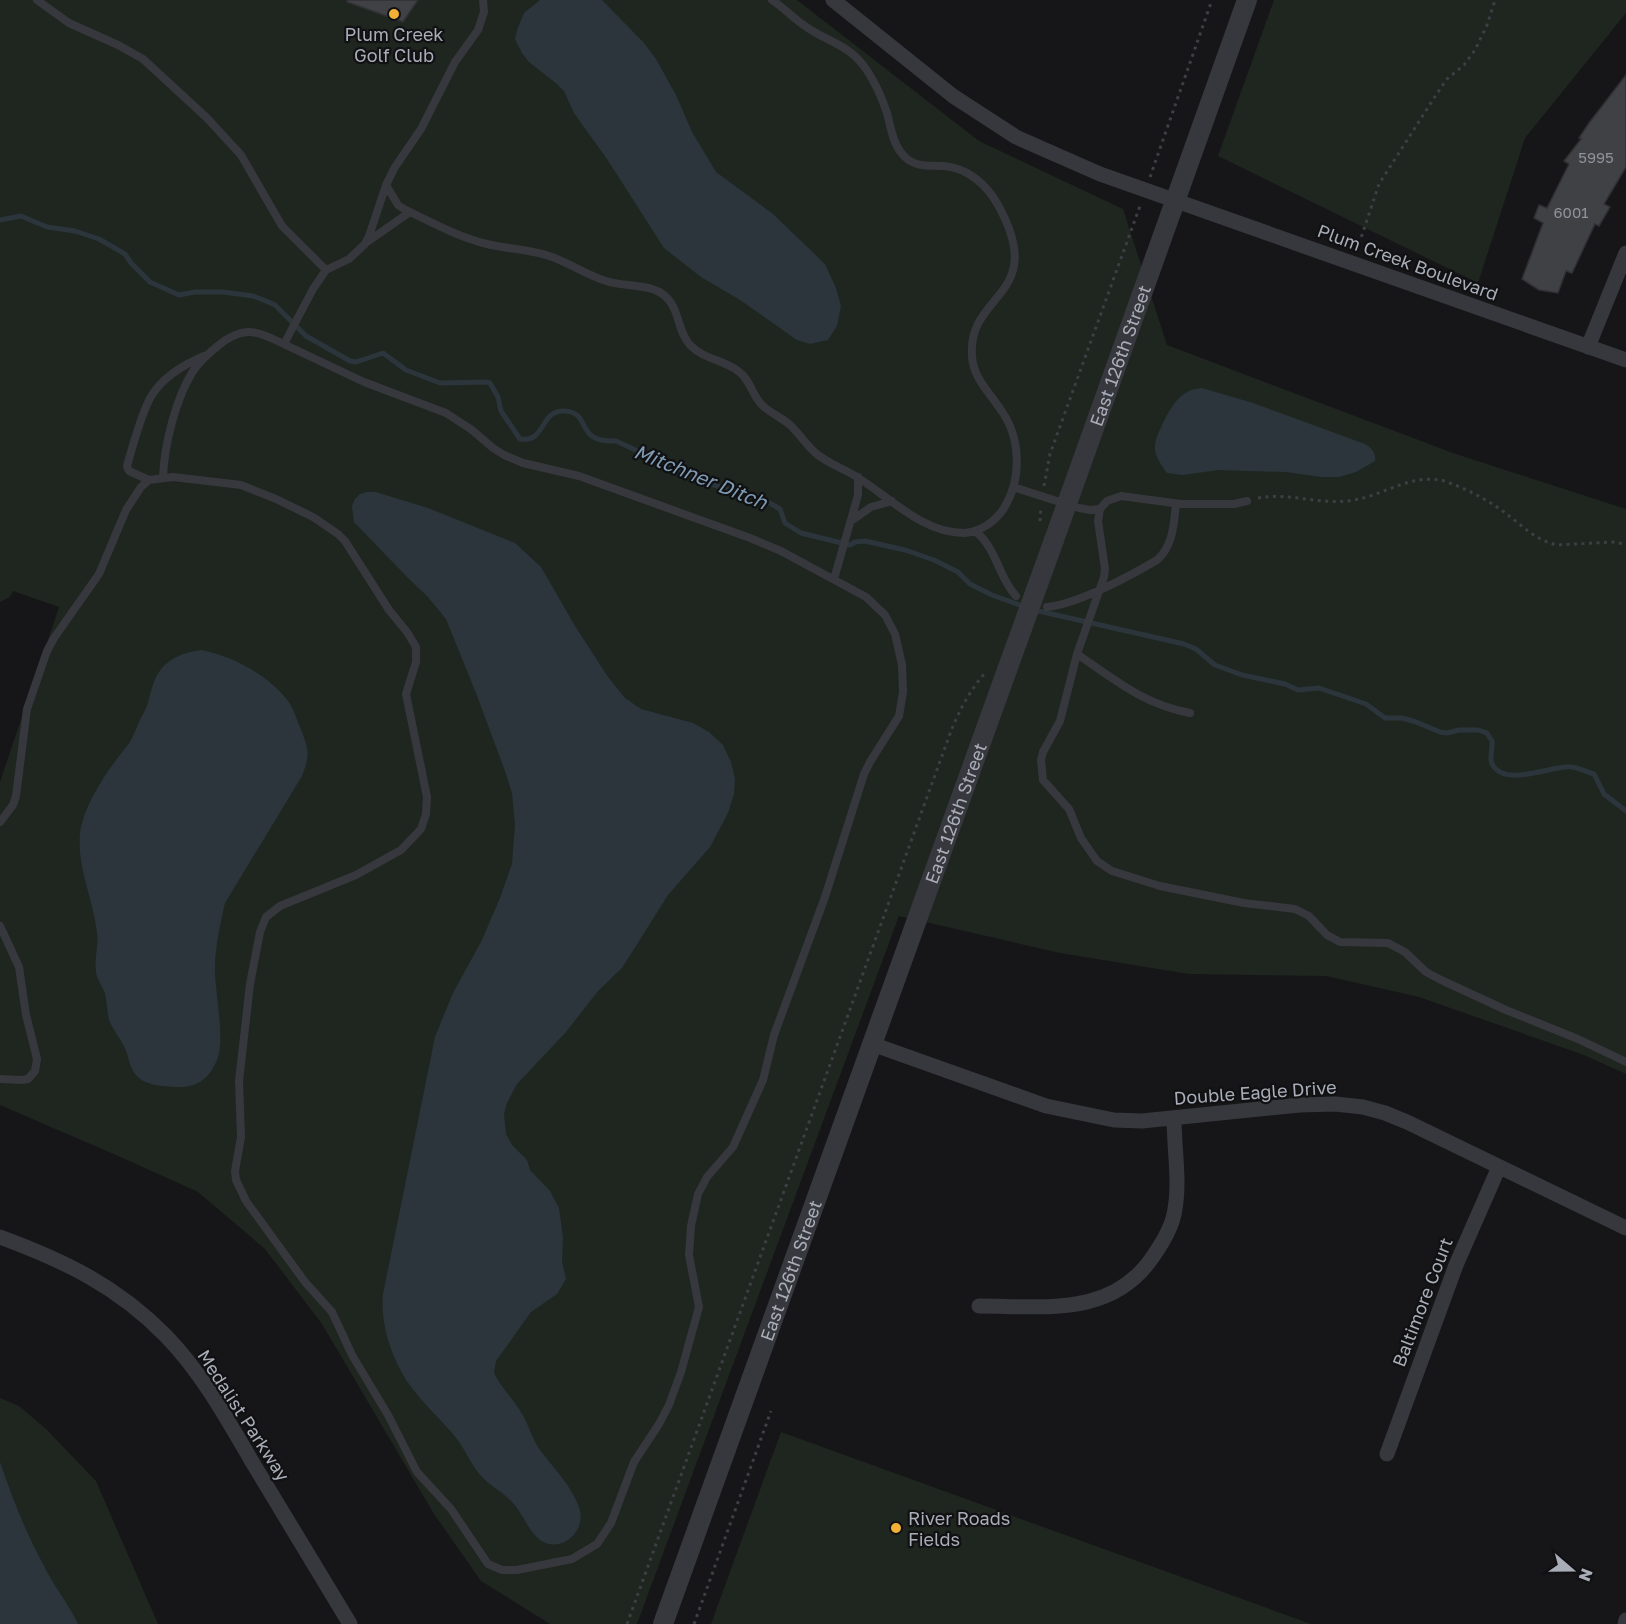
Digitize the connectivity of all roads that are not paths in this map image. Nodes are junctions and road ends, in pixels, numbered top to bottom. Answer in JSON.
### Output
{"nodes":[{"id":1,"x":37,"y":0,"type":"edge"},
{"id":2,"x":483,"y":0,"type":"edge"},
{"id":3,"x":772,"y":0,"type":"edge"},
{"id":4,"x":833,"y":0,"type":"edge"},
{"id":5,"x":1247,"y":0,"type":"edge"},
{"id":6,"x":386,"y":185,"type":"junction"},
{"id":7,"x":1176,"y":201,"type":"junction"},
{"id":8,"x":410,"y":212,"type":"junction"},
{"id":9,"x":365,"y":244,"type":"junction"},
{"id":10,"x":1626,"y":253,"type":"edge"},
{"id":11,"x":326,"y":270,"type":"junction"},
{"id":12,"x":284,"y":344,"type":"junction"},
{"id":13,"x":1588,"y":346,"type":"junction"},
{"id":14,"x":208,"y":354,"type":"junction"},
{"id":15,"x":1626,"y":360,"type":"edge"},
{"id":16,"x":858,"y":477,"type":"junction"},
{"id":17,"x":163,"y":478,"type":"junction"},
{"id":18,"x":149,"y":480,"type":"junction"},
{"id":19,"x":1013,"y":487,"type":"junction"},
{"id":20,"x":892,"y":501,"type":"junction"},
{"id":21,"x":1247,"y":501,"type":"road end"},
{"id":22,"x":1067,"y":504,"type":"junction"},
{"id":23,"x":1176,"y":504,"type":"junction"},
{"id":24,"x":1100,"y":509,"type":"junction"},
{"id":25,"x":850,"y":522,"type":"junction"},
{"id":26,"x":975,"y":531,"type":"junction"},
{"id":27,"x":834,"y":579,"type":"junction"},
{"id":28,"x":1101,"y":589,"type":"junction"},
{"id":29,"x":1016,"y":596,"type":"dead end"},
{"id":30,"x":1047,"y":607,"type":"dead end"},
{"id":31,"x":1077,"y":654,"type":"junction"},
{"id":32,"x":1190,"y":713,"type":"dead end"},
{"id":33,"x":0,"y":822,"type":"edge"},
{"id":34,"x":0,"y":926,"type":"edge"},
{"id":35,"x":872,"y":1044,"type":"junction"},
{"id":36,"x":1626,"y":1062,"type":"edge"},
{"id":37,"x":0,"y":1079,"type":"edge"},
{"id":38,"x":1174,"y":1118,"type":"junction"},
{"id":39,"x":1499,"y":1167,"type":"junction"},
{"id":40,"x":1626,"y":1228,"type":"edge"},
{"id":41,"x":0,"y":1237,"type":"edge"},
{"id":42,"x":979,"y":1306,"type":"dead end"},
{"id":43,"x":1387,"y":1454,"type":"dead end"},
{"id":44,"x":1626,"y":1620,"type":"edge"},
{"id":45,"x":350,"y":1624,"type":"edge"},
{"id":46,"x":663,"y":1624,"type":"edge"},
{"id":47,"x":1625,"y":1624,"type":"edge"}],
"edges":[{"from":1,"to":11,"type":"lane"},
{"from":2,"to":6,"type":"lane"},
{"from":3,"to":19,"type":"lane"},
{"from":4,"to":7,"type":"street","name":"Plum Creek Boulevard"},
{"from":5,"to":7,"type":"street","name":"East 126th Street"},
{"from":6,"to":8,"type":"lane"},
{"from":6,"to":9,"type":"lane"},
{"from":7,"to":13,"type":"street","name":"Plum Creek Boulevard"},
{"from":7,"to":22,"type":"street","name":"East 126th Street"},
{"from":8,"to":9,"type":"lane"},
{"from":8,"to":16,"type":"lane"},
{"from":9,"to":11,"type":"lane"},
{"from":10,"to":13,"type":"street"},
{"from":11,"to":12,"type":"lane"},
{"from":12,"to":14,"type":"lane"},
{"from":12,"to":27,"type":"lane"},
{"from":13,"to":15,"type":"street","name":"Plum Creek Boulevard"},
{"from":14,"to":17,"type":"lane"},
{"from":14,"to":18,"type":"lane"},
{"from":16,"to":20,"type":"lane"},
{"from":16,"to":25,"type":"lane"},
{"from":17,"to":18,"type":"lane"},
{"from":17,"to":27,"type":"lane"},
{"from":18,"to":33,"type":"lane"},
{"from":19,"to":22,"type":"lane"},
{"from":19,"to":26,"type":"lane"},
{"from":20,"to":25,"type":"lane"},
{"from":20,"to":26,"type":"lane"},
{"from":21,"to":23,"type":"lane"},
{"from":22,"to":24,"type":"lane"},
{"from":22,"to":35,"type":"street","name":"East 126th Street","bridge":true},
{"from":23,"to":24,"type":"lane"},
{"from":23,"to":28,"type":"lane"},
{"from":24,"to":28,"type":"lane"},
{"from":25,"to":27,"type":"lane"},
{"from":26,"to":29,"type":"lane"},
{"from":28,"to":30,"type":"lane"},
{"from":28,"to":31,"type":"lane"},
{"from":31,"to":32,"type":"lane"},
{"from":31,"to":36,"type":"lane"},
{"from":34,"to":37,"type":"lane"},
{"from":35,"to":38,"type":"street","name":"Double Eagle Drive"},
{"from":35,"to":46,"type":"street","name":"East 126th Street"},
{"from":38,"to":39,"type":"street","name":"Double Eagle Drive"},
{"from":38,"to":42,"type":"street"},
{"from":39,"to":40,"type":"street","name":"Double Eagle Drive"},
{"from":39,"to":43,"type":"street","name":"Baltimore Court"},
{"from":41,"to":45,"type":"street","name":"Medalist Parkway"},
{"from":44,"to":47,"type":"street"}]}
